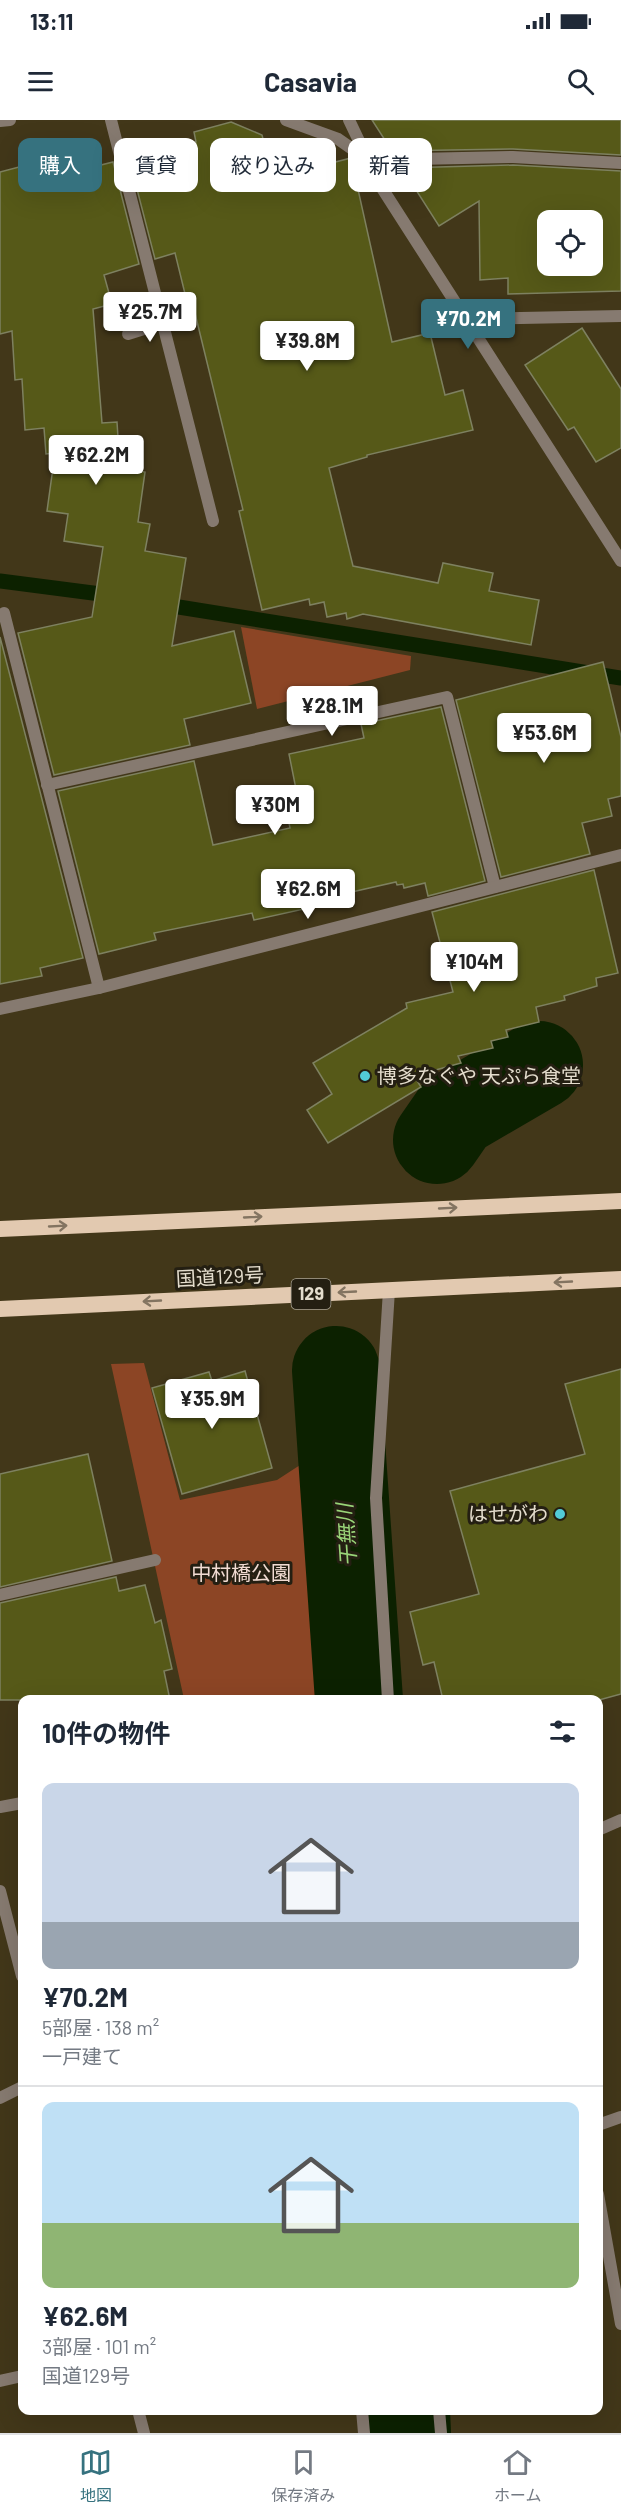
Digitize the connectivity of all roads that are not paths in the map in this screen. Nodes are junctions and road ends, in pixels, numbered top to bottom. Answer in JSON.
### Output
{"nodes":[{"id":1,"x":10,"y":120,"type":"edge"},
{"id":2,"x":111,"y":120,"type":"edge"},
{"id":3,"x":286,"y":120,"type":"edge"},
{"id":4,"x":349,"y":120,"type":"edge"},
{"id":5,"x":0,"y":121,"type":"edge"},
{"id":6,"x":358,"y":138,"type":"edge"},
{"id":7,"x":348,"y":146,"type":"edge"},
{"id":8,"x":432,"y":159,"type":"edge"},
{"id":9,"x":621,"y":163,"type":"edge"},
{"id":10,"x":384,"y":192,"type":"edge"},
{"id":11,"x":621,"y":316,"type":"edge"},
{"id":12,"x":466,"y":319,"type":"junction"},
{"id":13,"x":163,"y":323,"type":"junction"},
{"id":14,"x":128,"y":334,"type":"dead end"},
{"id":15,"x":213,"y":521,"type":"dead end"},
{"id":16,"x":620,"y":557,"type":"edge"},
{"id":17,"x":4,"y":613,"type":"dead end"},
{"id":18,"x":47,"y":785,"type":"junction"},
{"id":19,"x":621,"y":855,"type":"edge"},
{"id":20,"x":495,"y":887,"type":"junction"},
{"id":21,"x":99,"y":988,"type":"junction"},
{"id":22,"x":0,"y":1009,"type":"edge"},
{"id":23,"x":621,"y":1201,"type":"edge"},
{"id":24,"x":0,"y":1229,"type":"edge"},
{"id":25,"x":621,"y":1279,"type":"edge"},
{"id":26,"x":389,"y":1290,"type":"junction"},
{"id":27,"x":0,"y":1309,"type":"edge"},
{"id":28,"x":154,"y":1560,"type":"dead end"},
{"id":29,"x":0,"y":1595,"type":"edge"},
{"id":30,"x":388,"y":1695,"type":"edge"},
{"id":31,"x":18,"y":1804,"type":"edge"},
{"id":32,"x":0,"y":1807,"type":"edge"},
{"id":33,"x":621,"y":1820,"type":"edge"},
{"id":34,"x":603,"y":1828,"type":"edge"},
{"id":35,"x":0,"y":1891,"type":"edge"},
{"id":36,"x":18,"y":1961,"type":"edge"},
{"id":37,"x":18,"y":2090,"type":"edge"},
{"id":38,"x":0,"y":2098,"type":"edge"},
{"id":39,"x":621,"y":2117,"type":"edge"},
{"id":40,"x":603,"y":2123,"type":"edge"},
{"id":41,"x":603,"y":2222,"type":"edge"},
{"id":42,"x":621,"y":2324,"type":"edge"},
{"id":43,"x":18,"y":2377,"type":"edge"},
{"id":44,"x":0,"y":2381,"type":"edge"},
{"id":45,"x":139,"y":2415,"type":"edge"},
{"id":46,"x":362,"y":2415,"type":"edge"},
{"id":47,"x":439,"y":2415,"type":"edge"},
{"id":48,"x":144,"y":2433,"type":"edge"},
{"id":49,"x":364,"y":2433,"type":"edge"},
{"id":50,"x":441,"y":2433,"type":"edge"}],
"edges":[{"from":1,"to":5,"type":"street"},
{"from":2,"to":13,"type":"street"},
{"from":3,"to":7,"type":"street"},
{"from":4,"to":6,"type":"street"},
{"from":8,"to":9,"type":"street"},
{"from":10,"to":12,"type":"street"},
{"from":11,"to":12,"type":"street"},
{"from":12,"to":16,"type":"street"},
{"from":13,"to":14,"type":"street"},
{"from":13,"to":15,"type":"street"},
{"from":17,"to":18,"type":"street"},
{"from":18,"to":20,"type":"street"},
{"from":18,"to":21,"type":"street"},
{"from":19,"to":20,"type":"street"},
{"from":20,"to":21,"type":"street"},
{"from":21,"to":22,"type":"street"},
{"from":24,"to":23,"type":"highway","one_way":true},
{"from":25,"to":26,"type":"highway","name":"国道129号","number":"129","one_way":true},
{"from":26,"to":27,"type":"highway","name":"国道129号","number":"129","one_way":true},
{"from":26,"to":30,"type":"street"},
{"from":28,"to":29,"type":"street"},
{"from":31,"to":32,"type":"street"},
{"from":33,"to":34,"type":"street"},
{"from":35,"to":36,"type":"street"},
{"from":37,"to":38,"type":"street"},
{"from":39,"to":40,"type":"street"},
{"from":41,"to":42,"type":"street"},
{"from":43,"to":44,"type":"street"},
{"from":45,"to":48,"type":"street"},
{"from":46,"to":49,"type":"street"},
{"from":47,"to":50,"type":"street"}]}
